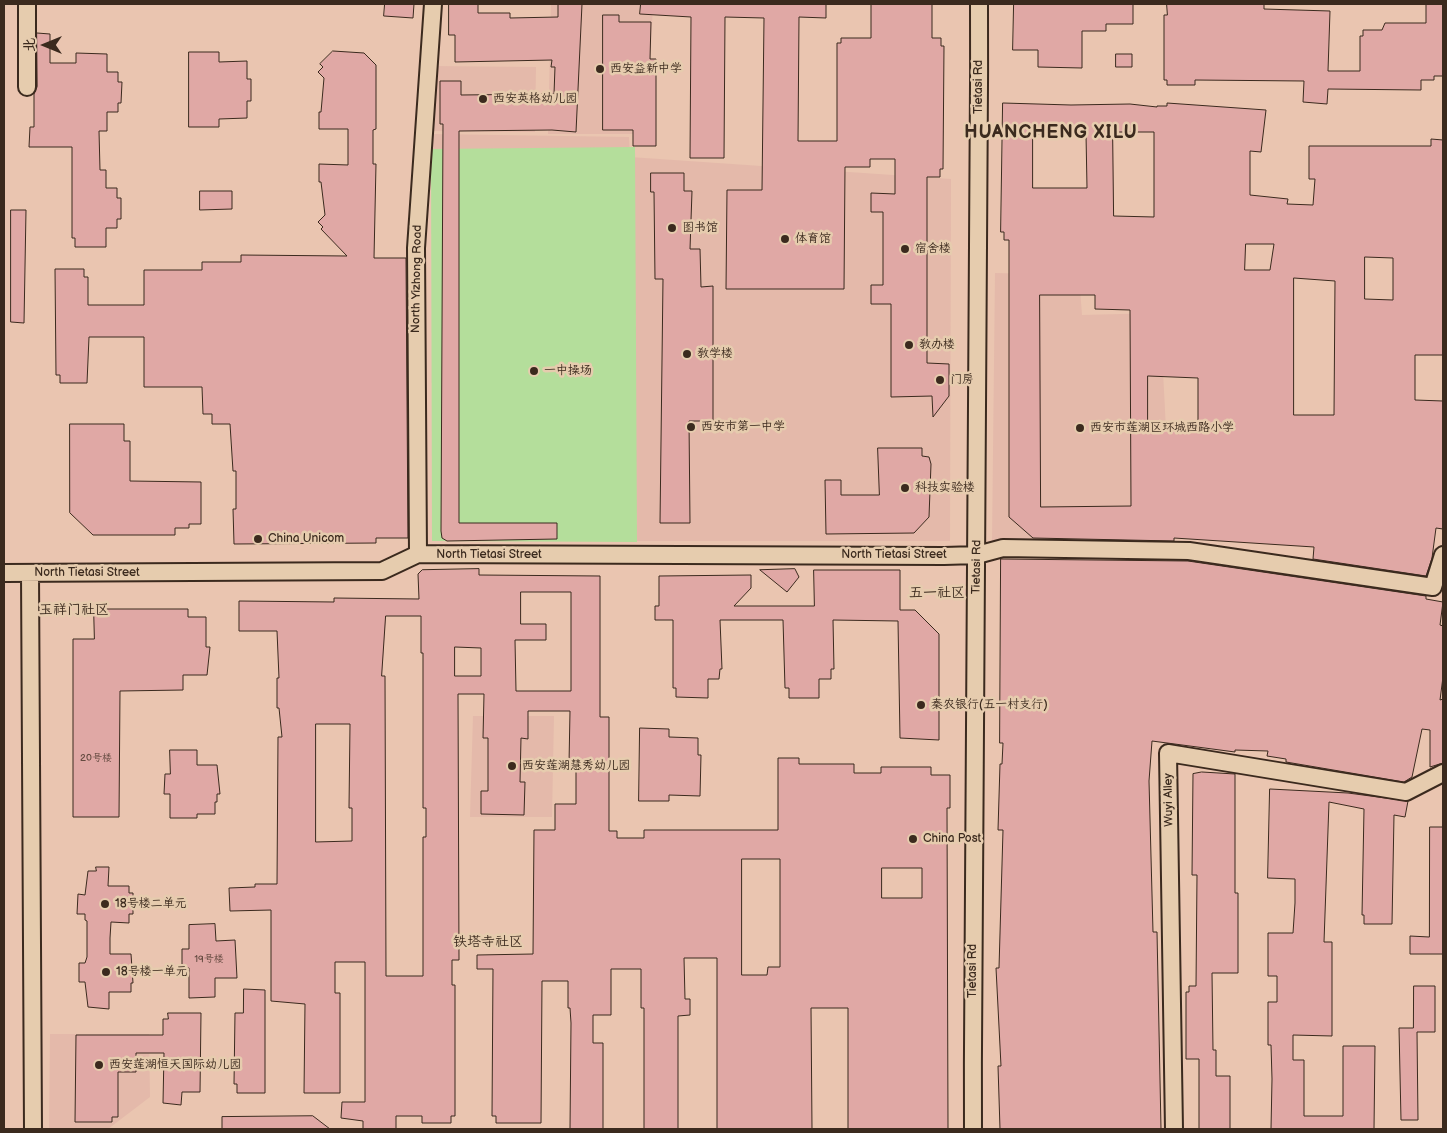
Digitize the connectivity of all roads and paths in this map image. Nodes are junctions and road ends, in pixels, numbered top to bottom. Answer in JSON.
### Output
{"nodes":[{"id":1,"x":27,"y":4,"type":"edge"},
{"id":2,"x":433,"y":4,"type":"edge"},
{"id":3,"x":979,"y":4,"type":"edge"},
{"id":4,"x":27,"y":87,"type":"dead end"},
{"id":5,"x":418,"y":554,"type":"junction"},
{"id":6,"x":977,"y":555,"type":"junction"},
{"id":7,"x":1443,"y":555,"type":"edge"},
{"id":8,"x":4,"y":573,"type":"edge"},
{"id":9,"x":30,"y":573,"type":"junction"},
{"id":10,"x":1443,"y":773,"type":"edge"},
{"id":11,"x":34,"y":1129,"type":"edge"},
{"id":12,"x":973,"y":1129,"type":"edge"},
{"id":13,"x":1174,"y":1129,"type":"edge"}],
"edges":[{"from":1,"to":4,"type":"street"},
{"from":2,"to":5,"type":"street","name":"North Yizhong Road"},
{"from":3,"to":6,"type":"street","name":"Tietasi Rd"},
{"from":5,"to":6,"type":"street","name":"North Tietasi Street"},
{"from":5,"to":9,"type":"street","name":"North Tietasi Street"},
{"from":6,"to":7,"type":"street","name":"North Tietasi Street"},
{"from":6,"to":12,"type":"street","name":"Tietasi Rd"},
{"from":8,"to":9,"type":"street","name":"North Tietasi Street"},
{"from":9,"to":11,"type":"street"},
{"from":10,"to":13,"type":"street","name":"Wuyi Alley"}]}
